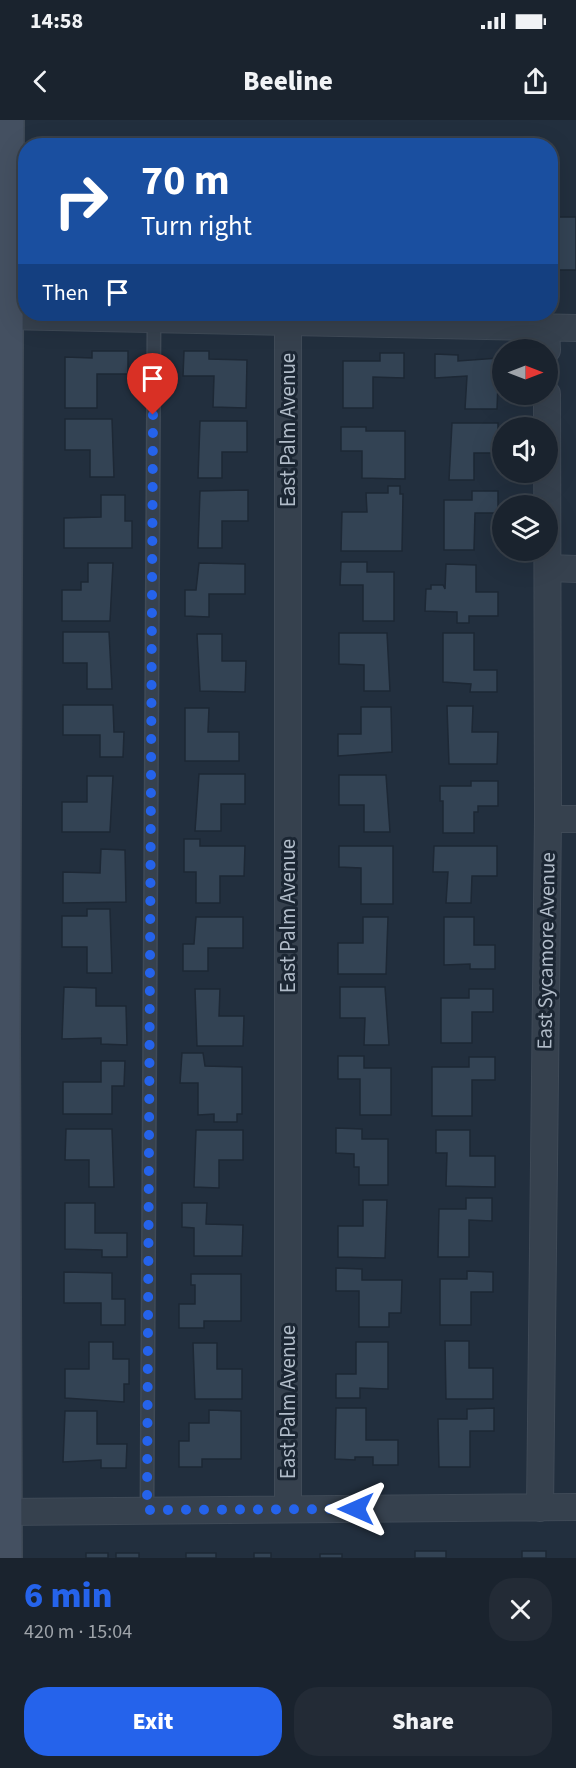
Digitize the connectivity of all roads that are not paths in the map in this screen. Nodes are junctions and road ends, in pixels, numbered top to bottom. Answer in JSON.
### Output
{"nodes":[{"id":1,"x":7,"y":120,"type":"edge"},
{"id":2,"x":5,"y":316,"type":"junction"},
{"id":3,"x":18,"y":316,"type":"edge"},
{"id":4,"x":154,"y":321,"type":"joint"},
{"id":5,"x":288,"y":324,"type":"junction"},
{"id":6,"x":576,"y":328,"type":"edge"},
{"id":7,"x":546,"y":339,"type":"edge"},
{"id":8,"x":547,"y":405,"type":"edge"},
{"id":9,"x":549,"y":568,"type":"junction"},
{"id":10,"x":576,"y":569,"type":"edge"},
{"id":11,"x":548,"y":819,"type":"junction"},
{"id":12,"x":576,"y":819,"type":"edge"},
{"id":13,"x":576,"y":1507,"type":"edge"},
{"id":14,"x":540,"y":1508,"type":"junction"},
{"id":15,"x":288,"y":1509,"type":"junction"},
{"id":16,"x":147,"y":1510,"type":"junction"},
{"id":17,"x":5,"y":1512,"type":"junction"},
{"id":18,"x":5,"y":1558,"type":"edge"}],
"edges":[{"from":1,"to":2,"type":"street"},
{"from":2,"to":3,"type":"street"},
{"from":2,"to":17,"type":"street"},
{"from":4,"to":5,"type":"street"},
{"from":4,"to":16,"type":"lane"},
{"from":5,"to":7,"type":"street"},
{"from":5,"to":15,"type":"street","name":"East Palm Avenue"},
{"from":6,"to":7,"type":"street"},
{"from":8,"to":9,"type":"street","name":"East Sycamore Avenue"},
{"from":9,"to":10,"type":"street"},
{"from":9,"to":11,"type":"street","name":"East Sycamore Avenue"},
{"from":11,"to":12,"type":"street"},
{"from":11,"to":14,"type":"street","name":"East Sycamore Avenue"},
{"from":13,"to":14,"type":"street"},
{"from":14,"to":15,"type":"street"},
{"from":15,"to":16,"type":"street"},
{"from":16,"to":17,"type":"street"},
{"from":17,"to":18,"type":"street"}]}
